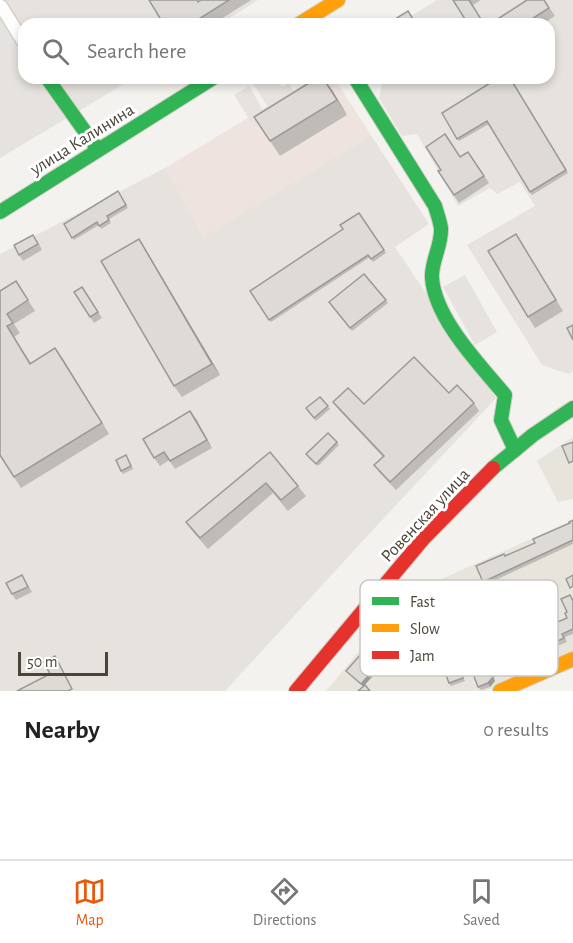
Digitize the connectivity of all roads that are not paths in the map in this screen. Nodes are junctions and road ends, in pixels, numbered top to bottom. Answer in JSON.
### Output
{"nodes":[{"id":1,"x":338,"y":0,"type":"edge"},
{"id":2,"x":1,"y":6,"type":"edge"},
{"id":3,"x":318,"y":18,"type":"edge"},
{"id":4,"x":18,"y":33,"type":"edge"},
{"id":5,"x":51,"y":84,"type":"edge"},
{"id":6,"x":203,"y":84,"type":"edge"},
{"id":7,"x":359,"y":84,"type":"edge"},
{"id":8,"x":98,"y":150,"type":"junction"},
{"id":9,"x":0,"y":212,"type":"edge"},
{"id":10,"x":573,"y":408,"type":"edge"},
{"id":11,"x":515,"y":450,"type":"junction"},
{"id":12,"x":389,"y":580,"type":"edge"},
{"id":13,"x":360,"y":615,"type":"edge"},
{"id":14,"x":573,"y":659,"type":"edge"},
{"id":15,"x":558,"y":666,"type":"edge"},
{"id":16,"x":534,"y":676,"type":"edge"},
{"id":17,"x":296,"y":691,"type":"edge"},
{"id":18,"x":500,"y":691,"type":"edge"}],
"edges":[{"from":1,"to":3,"type":"main road"},
{"from":2,"to":4,"type":"street"},
{"from":5,"to":8,"type":"main road"},
{"from":6,"to":8,"type":"main road","name":"улица Калинина"},
{"from":7,"to":11,"type":"main road"},
{"from":8,"to":9,"type":"main road","name":"улица Калинина"},
{"from":10,"to":11,"type":"main road","name":"Ровенская улица"},
{"from":11,"to":12,"type":"main road","name":"Ровенская улица"},
{"from":13,"to":17,"type":"main road","name":"Ровенская улица"},
{"from":14,"to":15,"type":"main road"},
{"from":16,"to":18,"type":"main road"}]}
